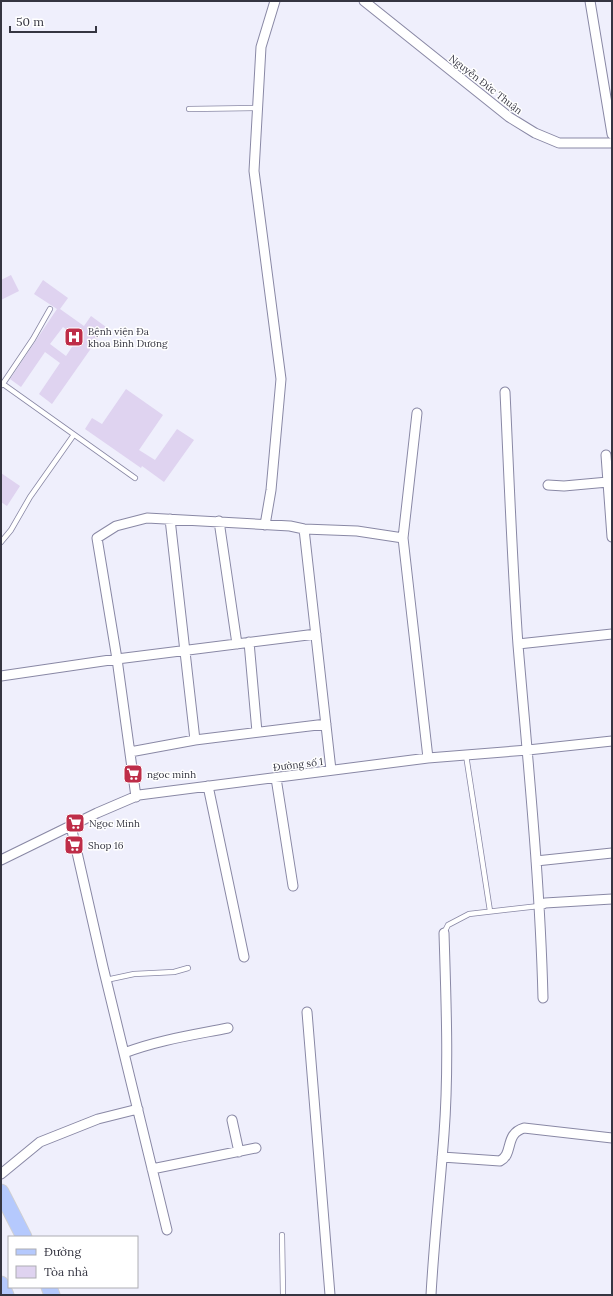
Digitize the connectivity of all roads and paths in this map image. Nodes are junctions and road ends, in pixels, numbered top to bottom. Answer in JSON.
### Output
{"nodes":[{"id":1,"x":275,"y":1,"type":"edge"},
{"id":2,"x":364,"y":1,"type":"edge"},
{"id":3,"x":590,"y":1,"type":"edge"},
{"id":4,"x":257,"y":108,"type":"junction"},
{"id":5,"x":189,"y":109,"type":"dead end"},
{"id":6,"x":612,"y":134,"type":"edge"},
{"id":7,"x":612,"y":143,"type":"edge"},
{"id":8,"x":50,"y":309,"type":"dead end"},
{"id":9,"x":2,"y":385,"type":"edge"},
{"id":10,"x":505,"y":392,"type":"dead end"},
{"id":11,"x":417,"y":413,"type":"dead end"},
{"id":12,"x":73,"y":436,"type":"junction"},
{"id":13,"x":606,"y":455,"type":"dead end"},
{"id":14,"x":135,"y":478,"type":"dead end"},
{"id":15,"x":608,"y":482,"type":"junction"},
{"id":16,"x":548,"y":485,"type":"dead end"},
{"id":17,"x":170,"y":519,"type":"junction"},
{"id":18,"x":219,"y":521,"type":"junction"},
{"id":19,"x":265,"y":525,"type":"junction"},
{"id":20,"x":304,"y":529,"type":"junction"},
{"id":21,"x":612,"y":537,"type":"edge"},
{"id":22,"x":403,"y":538,"type":"junction"},
{"id":23,"x":1,"y":542,"type":"edge"},
{"id":24,"x":316,"y":634,"type":"junction"},
{"id":25,"x":612,"y":634,"type":"edge"},
{"id":26,"x":249,"y":642,"type":"junction"},
{"id":27,"x":237,"y":644,"type":"junction"},
{"id":28,"x":518,"y":644,"type":"junction"},
{"id":29,"x":185,"y":651,"type":"junction"},
{"id":30,"x":117,"y":659,"type":"junction"},
{"id":31,"x":1,"y":676,"type":"edge"},
{"id":32,"x":326,"y":724,"type":"junction"},
{"id":33,"x":257,"y":732,"type":"junction"},
{"id":34,"x":195,"y":740,"type":"junction"},
{"id":35,"x":612,"y":741,"type":"edge"},
{"id":36,"x":528,"y":750,"type":"junction"},
{"id":37,"x":130,"y":752,"type":"junction"},
{"id":38,"x":466,"y":755,"type":"junction"},
{"id":39,"x":428,"y":758,"type":"junction"},
{"id":40,"x":331,"y":770,"type":"junction"},
{"id":41,"x":276,"y":778,"type":"junction"},
{"id":42,"x":208,"y":786,"type":"junction"},
{"id":43,"x":136,"y":797,"type":"junction"},
{"id":44,"x":71,"y":826,"type":"junction"},
{"id":45,"x":612,"y":853,"type":"edge"},
{"id":46,"x":1,"y":860,"type":"edge"},
{"id":47,"x":536,"y":861,"type":"junction"},
{"id":48,"x":293,"y":886,"type":"dead end"},
{"id":49,"x":612,"y":899,"type":"edge"},
{"id":50,"x":539,"y":906,"type":"junction"},
{"id":51,"x":490,"y":911,"type":"junction"},
{"id":52,"x":444,"y":933,"type":"joint"},
{"id":53,"x":244,"y":957,"type":"dead end"},
{"id":54,"x":188,"y":968,"type":"dead end"},
{"id":55,"x":106,"y":980,"type":"junction"},
{"id":56,"x":543,"y":998,"type":"dead end"},
{"id":57,"x":307,"y":1012,"type":"dead end"},
{"id":58,"x":228,"y":1028,"type":"dead end"},
{"id":59,"x":124,"y":1053,"type":"junction"},
{"id":60,"x":138,"y":1109,"type":"junction"},
{"id":61,"x":232,"y":1120,"type":"dead end"},
{"id":62,"x":612,"y":1138,"type":"edge"},
{"id":63,"x":256,"y":1148,"type":"dead end"},
{"id":64,"x":239,"y":1152,"type":"junction"},
{"id":65,"x":442,"y":1157,"type":"junction"},
{"id":66,"x":152,"y":1169,"type":"junction"},
{"id":67,"x":1,"y":1174,"type":"edge"},
{"id":68,"x":1,"y":1192,"type":"edge"},
{"id":69,"x":167,"y":1230,"type":"dead end"},
{"id":70,"x":282,"y":1235,"type":"dead end"},
{"id":71,"x":23,"y":1236,"type":"edge"},
{"id":72,"x":1,"y":1284,"type":"edge"},
{"id":73,"x":6,"y":1295,"type":"edge"},
{"id":74,"x":283,"y":1295,"type":"edge"},
{"id":75,"x":330,"y":1295,"type":"edge"},
{"id":76,"x":431,"y":1295,"type":"edge"}],
"edges":[{"from":1,"to":4,"type":"street"},
{"from":2,"to":7,"type":"street","name":"Nguyễn Đức Thuận"},
{"from":3,"to":6,"type":"street"},
{"from":4,"to":5,"type":"lane"},
{"from":4,"to":19,"type":"street"},
{"from":8,"to":9,"type":"lane"},
{"from":9,"to":12,"type":"lane"},
{"from":10,"to":28,"type":"street"},
{"from":11,"to":22,"type":"street"},
{"from":12,"to":14,"type":"lane"},
{"from":12,"to":23,"type":"lane"},
{"from":13,"to":15,"type":"street"},
{"from":15,"to":16,"type":"street"},
{"from":15,"to":21,"type":"street"},
{"from":17,"to":18,"type":"street"},
{"from":17,"to":29,"type":"street"},
{"from":17,"to":30,"type":"street"},
{"from":18,"to":19,"type":"street"},
{"from":18,"to":27,"type":"street"},
{"from":19,"to":20,"type":"street"},
{"from":20,"to":22,"type":"street"},
{"from":20,"to":24,"type":"street"},
{"from":22,"to":39,"type":"street"},
{"from":24,"to":26,"type":"street"},
{"from":24,"to":32,"type":"street"},
{"from":25,"to":28,"type":"street"},
{"from":26,"to":27,"type":"street"},
{"from":26,"to":33,"type":"street"},
{"from":27,"to":29,"type":"street"},
{"from":28,"to":36,"type":"street"},
{"from":29,"to":30,"type":"street"},
{"from":29,"to":34,"type":"street"},
{"from":30,"to":31,"type":"street"},
{"from":30,"to":37,"type":"street"},
{"from":32,"to":33,"type":"street"},
{"from":32,"to":40,"type":"street"},
{"from":33,"to":34,"type":"street"},
{"from":34,"to":37,"type":"street"},
{"from":35,"to":36,"type":"street","name":"Đường số 1"},
{"from":36,"to":38,"type":"street","name":"Đường số 1"},
{"from":36,"to":47,"type":"street"},
{"from":37,"to":43,"type":"street"},
{"from":38,"to":39,"type":"street","name":"Đường số 1"},
{"from":38,"to":51,"type":"lane"},
{"from":39,"to":40,"type":"street","name":"Đường số 1"},
{"from":40,"to":41,"type":"street","name":"Đường số 1"},
{"from":41,"to":42,"type":"street","name":"Đường số 1"},
{"from":41,"to":48,"type":"street"},
{"from":42,"to":43,"type":"street","name":"Đường số 1"},
{"from":42,"to":53,"type":"street"},
{"from":43,"to":44,"type":"street","name":"Đường số 1"},
{"from":44,"to":46,"type":"street","name":"Đường số 1"},
{"from":44,"to":55,"type":"street"},
{"from":45,"to":47,"type":"street"},
{"from":47,"to":50,"type":"street"},
{"from":49,"to":50,"type":"street"},
{"from":50,"to":51,"type":"lane"},
{"from":50,"to":56,"type":"street"},
{"from":51,"to":52,"type":"lane"},
{"from":52,"to":65,"type":"street"},
{"from":54,"to":55,"type":"lane"},
{"from":55,"to":59,"type":"street"},
{"from":57,"to":75,"type":"street"},
{"from":58,"to":59,"type":"street"},
{"from":59,"to":60,"type":"street"},
{"from":60,"to":66,"type":"street"},
{"from":60,"to":67,"type":"street"},
{"from":61,"to":64,"type":"street"},
{"from":62,"to":65,"type":"street"},
{"from":63,"to":64,"type":"street"},
{"from":64,"to":66,"type":"street"},
{"from":65,"to":76,"type":"street"},
{"from":66,"to":69,"type":"street"},
{"from":68,"to":71,"type":"main road"},
{"from":70,"to":74,"type":"lane"},
{"from":72,"to":73,"type":"main road"}]}
